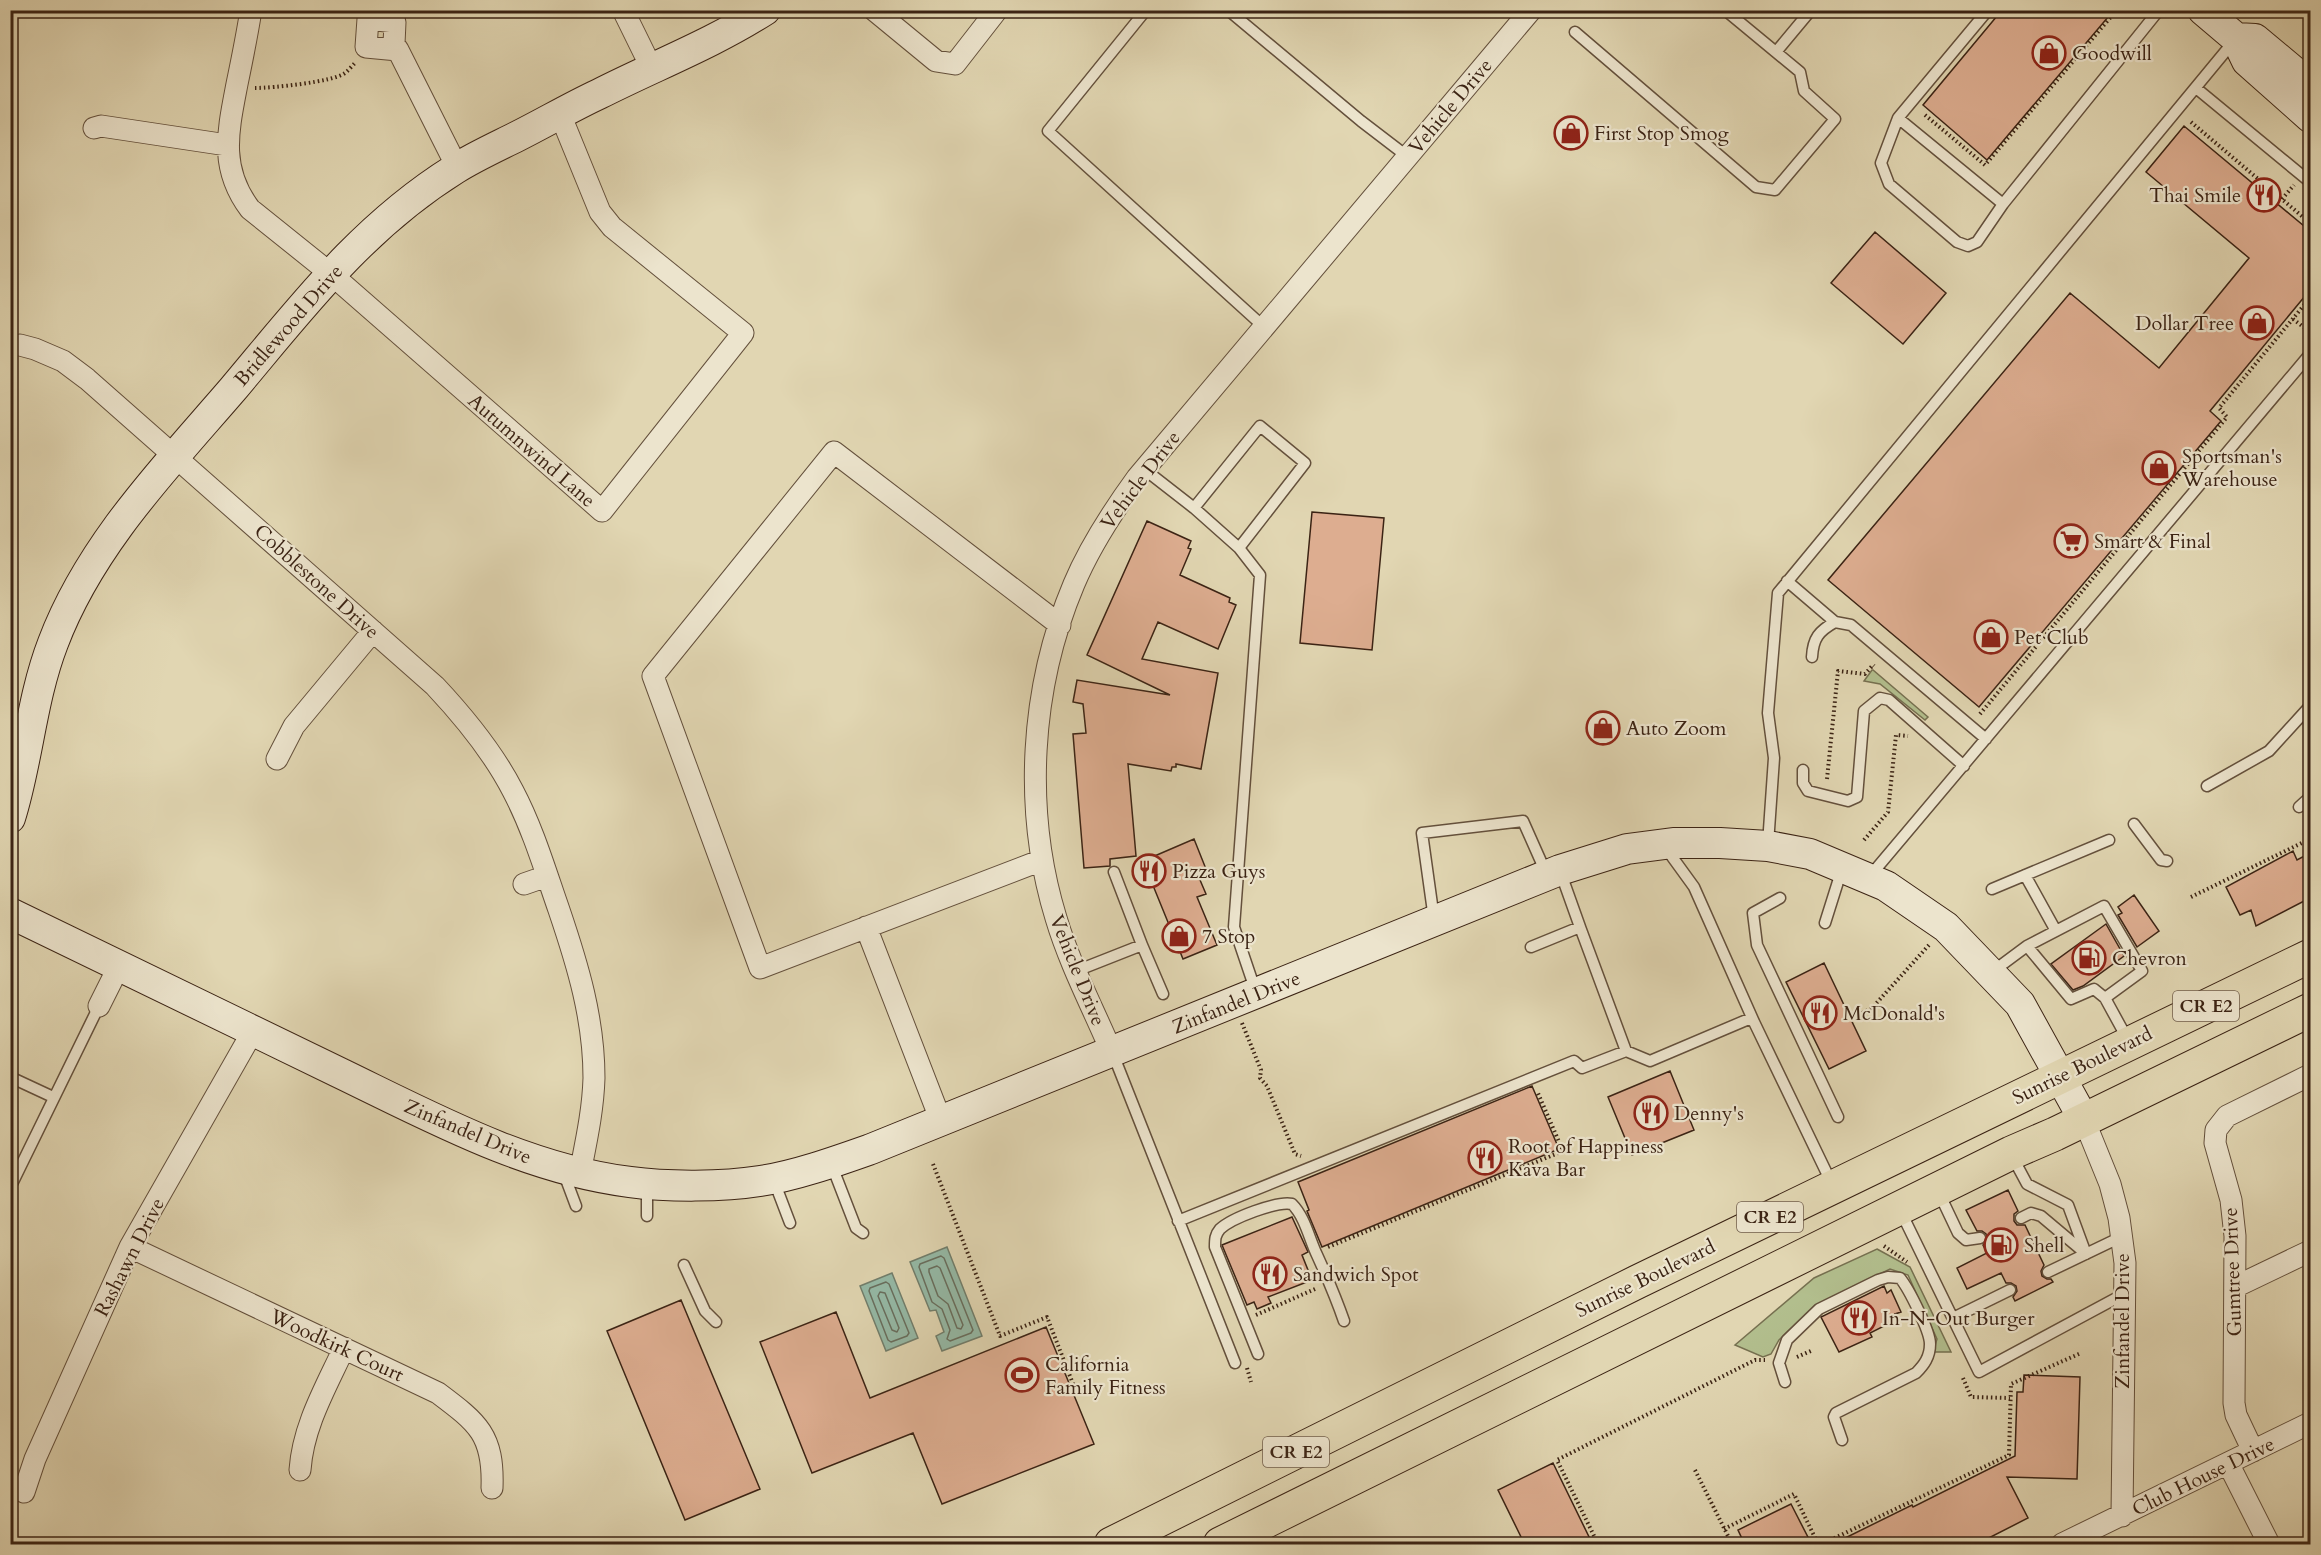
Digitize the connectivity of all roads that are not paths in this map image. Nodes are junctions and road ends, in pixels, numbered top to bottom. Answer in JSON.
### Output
{"nodes":[{"id":1,"x":251,"y":10,"type":"edge"},
{"id":2,"x":623,"y":10,"type":"edge"},
{"id":3,"x":765,"y":10,"type":"edge"},
{"id":4,"x":874,"y":10,"type":"edge"},
{"id":5,"x":997,"y":10,"type":"edge"},
{"id":6,"x":1146,"y":10,"type":"edge"},
{"id":7,"x":1228,"y":10,"type":"edge"},
{"id":8,"x":1531,"y":10,"type":"edge"},
{"id":9,"x":1725,"y":10,"type":"edge"},
{"id":10,"x":1811,"y":10,"type":"edge"},
{"id":11,"x":1988,"y":10,"type":"edge"},
{"id":12,"x":2159,"y":10,"type":"edge"},
{"id":13,"x":2203,"y":10,"type":"edge"},
{"id":14,"x":1575,"y":32,"type":"dead end"},
{"id":15,"x":2236,"y":38,"type":"junction"},
{"id":16,"x":398,"y":50,"type":"junction"},
{"id":17,"x":1776,"y":52,"type":"junction"},
{"id":18,"x":652,"y":69,"type":"junction"},
{"id":19,"x":2310,"y":85,"type":"edge"},
{"id":20,"x":2196,"y":88,"type":"junction"},
{"id":21,"x":560,"y":114,"type":"junction"},
{"id":22,"x":2310,"y":117,"type":"edge"},
{"id":23,"x":1898,"y":118,"type":"junction"},
{"id":24,"x":94,"y":128,"type":"dead end"},
{"id":25,"x":227,"y":145,"type":"junction"},
{"id":26,"x":1408,"y":157,"type":"junction"},
{"id":27,"x":457,"y":167,"type":"junction"},
{"id":28,"x":2310,"y":182,"type":"edge"},
{"id":29,"x":2003,"y":204,"type":"junction"},
{"id":30,"x":331,"y":274,"type":"junction"},
{"id":31,"x":1264,"y":327,"type":"junction"},
{"id":32,"x":20,"y":345,"type":"dead end"},
{"id":33,"x":2310,"y":354,"type":"edge"},
{"id":34,"x":176,"y":455,"type":"junction"},
{"id":35,"x":1144,"y":469,"type":"junction"},
{"id":36,"x":1194,"y":508,"type":"junction"},
{"id":37,"x":1239,"y":548,"type":"junction"},
{"id":38,"x":1787,"y":581,"type":"junction"},
{"id":39,"x":1834,"y":622,"type":"junction"},
{"id":40,"x":1060,"y":625,"type":"junction"},
{"id":41,"x":373,"y":631,"type":"junction"},
{"id":42,"x":1812,"y":657,"type":"dead end"},
{"id":43,"x":2310,"y":706,"type":"edge"},
{"id":44,"x":1986,"y":739,"type":"junction"},
{"id":45,"x":278,"y":759,"type":"dead end"},
{"id":46,"x":1964,"y":766,"type":"junction"},
{"id":47,"x":1803,"y":770,"type":"dead end"},
{"id":48,"x":2207,"y":786,"type":"dead end"},
{"id":49,"x":2310,"y":797,"type":"edge"},
{"id":50,"x":2299,"y":807,"type":"dead end"},
{"id":51,"x":10,"y":818,"type":"edge"},
{"id":52,"x":2134,"y":824,"type":"dead end"},
{"id":53,"x":2109,"y":840,"type":"dead end"},
{"id":54,"x":1664,"y":844,"type":"junction"},
{"id":55,"x":1768,"y":846,"type":"junction"},
{"id":56,"x":1042,"y":860,"type":"junction"},
{"id":57,"x":2167,"y":861,"type":"dead end"},
{"id":58,"x":1114,"y":872,"type":"dead end"},
{"id":59,"x":1553,"y":872,"type":"junction"},
{"id":60,"x":1855,"y":873,"type":"junction"},
{"id":61,"x":2025,"y":875,"type":"junction"},
{"id":62,"x":547,"y":876,"type":"junction"},
{"id":63,"x":524,"y":884,"type":"dead end"},
{"id":64,"x":1992,"y":889,"type":"dead end"},
{"id":65,"x":1780,"y":898,"type":"dead end"},
{"id":66,"x":10,"y":913,"type":"edge"},
{"id":67,"x":1434,"y":921,"type":"junction"},
{"id":68,"x":1825,"y":922,"type":"dead end"},
{"id":69,"x":866,"y":927,"type":"junction"},
{"id":70,"x":1580,"y":927,"type":"junction"},
{"id":71,"x":2056,"y":931,"type":"junction"},
{"id":72,"x":1142,"y":945,"type":"junction"},
{"id":73,"x":2027,"y":946,"type":"junction"},
{"id":74,"x":1531,"y":947,"type":"dead end"},
{"id":75,"x":2310,"y":956,"type":"edge"},
{"id":76,"x":119,"y":966,"type":"junction"},
{"id":77,"x":1076,"y":971,"type":"junction"},
{"id":78,"x":1991,"y":972,"type":"junction"},
{"id":79,"x":1257,"y":993,"type":"junction"},
{"id":80,"x":1163,"y":994,"type":"dead end"},
{"id":81,"x":2105,"y":998,"type":"junction"},
{"id":82,"x":99,"y":1006,"type":"joint"},
{"id":83,"x":2310,"y":1010,"type":"edge"},
{"id":84,"x":1754,"y":1022,"type":"junction"},
{"id":85,"x":253,"y":1031,"type":"junction"},
{"id":86,"x":2129,"y":1042,"type":"junction"},
{"id":87,"x":1626,"y":1052,"type":"junction"},
{"id":88,"x":1112,"y":1053,"type":"junction"},
{"id":89,"x":2310,"y":1075,"type":"edge"},
{"id":90,"x":2060,"y":1076,"type":"junction"},
{"id":91,"x":10,"y":1077,"type":"edge"},
{"id":92,"x":53,"y":1097,"type":"junction"},
{"id":93,"x":1838,"y":1117,"type":"dead end"},
{"id":94,"x":2084,"y":1120,"type":"junction"},
{"id":95,"x":941,"y":1121,"type":"junction"},
{"id":96,"x":2011,"y":1153,"type":"junction"},
{"id":97,"x":831,"y":1163,"type":"junction"},
{"id":98,"x":570,"y":1170,"type":"junction"},
{"id":99,"x":773,"y":1178,"type":"junction"},
{"id":100,"x":646,"y":1183,"type":"junction"},
{"id":101,"x":1833,"y":1186,"type":"junction"},
{"id":102,"x":10,"y":1188,"type":"edge"},
{"id":103,"x":1938,"y":1190,"type":"junction"},
{"id":104,"x":576,"y":1206,"type":"dead end"},
{"id":105,"x":1899,"y":1209,"type":"junction"},
{"id":106,"x":647,"y":1216,"type":"dead end"},
{"id":107,"x":2021,"y":1218,"type":"dead end"},
{"id":108,"x":1178,"y":1221,"type":"junction"},
{"id":109,"x":790,"y":1222,"type":"dead end"},
{"id":110,"x":863,"y":1233,"type":"dead end"},
{"id":111,"x":2121,"y":1237,"type":"junction"},
{"id":112,"x":1980,"y":1238,"type":"dead end"},
{"id":113,"x":130,"y":1247,"type":"junction"},
{"id":114,"x":2310,"y":1251,"type":"edge"},
{"id":115,"x":2086,"y":1254,"type":"junction"},
{"id":116,"x":684,"y":1266,"type":"dead end"},
{"id":117,"x":2048,"y":1272,"type":"dead end"},
{"id":118,"x":2235,"y":1287,"type":"junction"},
{"id":119,"x":2010,"y":1290,"type":"dead end"},
{"id":120,"x":2124,"y":1294,"type":"junction"},
{"id":121,"x":1953,"y":1318,"type":"junction"},
{"id":122,"x":1344,"y":1321,"type":"dead end"},
{"id":123,"x":716,"y":1322,"type":"dead end"},
{"id":124,"x":344,"y":1348,"type":"junction"},
{"id":125,"x":1258,"y":1354,"type":"dead end"},
{"id":126,"x":1240,"y":1361,"type":"road end"},
{"id":127,"x":1785,"y":1382,"type":"dead end"},
{"id":128,"x":2310,"y":1423,"type":"edge"},
{"id":129,"x":1842,"y":1440,"type":"dead end"},
{"id":130,"x":2253,"y":1451,"type":"junction"},
{"id":131,"x":2228,"y":1463,"type":"junction"},
{"id":132,"x":300,"y":1470,"type":"dead end"},
{"id":133,"x":492,"y":1488,"type":"dead end"},
{"id":134,"x":24,"y":1492,"type":"dead end"},
{"id":135,"x":2122,"y":1516,"type":"junction"},
{"id":136,"x":1112,"y":1545,"type":"edge"},
{"id":137,"x":1220,"y":1545,"type":"edge"},
{"id":138,"x":2062,"y":1545,"type":"edge"},
{"id":139,"x":2270,"y":1545,"type":"edge"}],
"edges":[{"from":1,"to":25,"type":"street","name":"Autumnwind Lane"},
{"from":2,"to":18,"type":"street"},
{"from":3,"to":18,"type":"street","name":"Bridlewood Drive"},
{"from":4,"to":5,"type":"street"},
{"from":6,"to":31,"type":"lane"},
{"from":7,"to":26,"type":"lane"},
{"from":8,"to":26,"type":"street","name":"Vehicle Drive"},
{"from":9,"to":17,"type":"lane"},
{"from":10,"to":17,"type":"lane"},
{"from":11,"to":23,"type":"lane"},
{"from":12,"to":29,"type":"lane"},
{"from":13,"to":15,"type":"street"},
{"from":14,"to":17,"type":"lane"},
{"from":15,"to":19,"type":"street"},
{"from":15,"to":20,"type":"lane"},
{"from":15,"to":22,"type":"street"},
{"from":16,"to":16,"type":"street"},
{"from":16,"to":27,"type":"street"},
{"from":18,"to":21,"type":"street","name":"Bridlewood Drive"},
{"from":20,"to":28,"type":"lane"},
{"from":20,"to":38,"type":"lane"},
{"from":21,"to":27,"type":"street","name":"Bridlewood Drive"},
{"from":21,"to":30,"type":"street","name":"Autumnwind Lane"},
{"from":23,"to":29,"type":"lane"},
{"from":23,"to":29,"type":"lane"},
{"from":24,"to":25,"type":"street"},
{"from":25,"to":30,"type":"street","name":"Autumnwind Lane"},
{"from":26,"to":31,"type":"street","name":"Vehicle Drive"},
{"from":27,"to":30,"type":"street","name":"Bridlewood Drive"},
{"from":30,"to":34,"type":"street","name":"Bridlewood Drive"},
{"from":31,"to":35,"type":"street","name":"Vehicle Drive"},
{"from":32,"to":34,"type":"street","name":"Cobblestone Drive"},
{"from":33,"to":44,"type":"lane"},
{"from":34,"to":41,"type":"street","name":"Cobblestone Drive"},
{"from":34,"to":51,"type":"street","name":"Bridlewood Drive"},
{"from":35,"to":36,"type":"lane"},
{"from":35,"to":40,"type":"street","name":"Vehicle Drive"},
{"from":36,"to":37,"type":"lane"},
{"from":36,"to":37,"type":"lane"},
{"from":37,"to":79,"type":"lane"},
{"from":38,"to":39,"type":"lane"},
{"from":38,"to":55,"type":"lane"},
{"from":39,"to":42,"type":"lane"},
{"from":39,"to":44,"type":"lane"},
{"from":40,"to":56,"type":"street","name":"Vehicle Drive"},
{"from":40,"to":69,"type":"street"},
{"from":41,"to":45,"type":"street"},
{"from":41,"to":62,"type":"street","name":"Cobblestone Drive"},
{"from":43,"to":48,"type":"lane"},
{"from":44,"to":46,"type":"lane"},
{"from":46,"to":47,"type":"lane"},
{"from":46,"to":60,"type":"lane"},
{"from":49,"to":50,"type":"lane"},
{"from":52,"to":57,"type":"lane"},
{"from":53,"to":61,"type":"lane"},
{"from":54,"to":55,"type":"street","name":"Zinfandel Drive"},
{"from":54,"to":59,"type":"street","name":"Zinfandel Drive"},
{"from":54,"to":84,"type":"lane"},
{"from":55,"to":60,"type":"street","name":"Zinfandel Drive"},
{"from":56,"to":69,"type":"street"},
{"from":56,"to":77,"type":"street","name":"Vehicle Drive"},
{"from":58,"to":72,"type":"lane"},
{"from":59,"to":67,"type":"street","name":"Zinfandel Drive"},
{"from":59,"to":67,"type":"lane"},
{"from":59,"to":70,"type":"lane"},
{"from":60,"to":68,"type":"lane"},
{"from":60,"to":78,"type":"street","name":"Zinfandel Drive"},
{"from":61,"to":64,"type":"lane"},
{"from":61,"to":71,"type":"lane"},
{"from":62,"to":63,"type":"street"},
{"from":62,"to":98,"type":"street","name":"Cobblestone Drive"},
{"from":65,"to":93,"type":"lane"},
{"from":66,"to":76,"type":"street","name":"Zinfandel Drive"},
{"from":67,"to":79,"type":"street","name":"Zinfandel Drive"},
{"from":69,"to":95,"type":"street"},
{"from":70,"to":74,"type":"lane"},
{"from":70,"to":87,"type":"lane"},
{"from":71,"to":73,"type":"lane"},
{"from":71,"to":81,"type":"lane"},
{"from":72,"to":77,"type":"lane"},
{"from":72,"to":80,"type":"lane"},
{"from":73,"to":78,"type":"lane"},
{"from":73,"to":81,"type":"lane"},
{"from":75,"to":86,"type":"main road","name":"Sunrise Boulevard","number":"CR E2"},
{"from":76,"to":82,"type":"street"},
{"from":76,"to":85,"type":"street","name":"Zinfandel Drive"},
{"from":77,"to":88,"type":"street","name":"Vehicle Drive"},
{"from":78,"to":90,"type":"street","name":"Zinfandel Drive"},
{"from":79,"to":88,"type":"street","name":"Zinfandel Drive"},
{"from":81,"to":86,"type":"lane"},
{"from":82,"to":92,"type":"lane"},
{"from":83,"to":94,"type":"main road","number":"CR E2"},
{"from":84,"to":87,"type":"lane"},
{"from":84,"to":101,"type":"lane"},
{"from":85,"to":98,"type":"street","name":"Zinfandel Drive"},
{"from":85,"to":113,"type":"street","name":"Rashawn Drive"},
{"from":86,"to":90,"type":"main road","name":"Sunrise Boulevard","number":"CR E2"},
{"from":87,"to":108,"type":"lane"},
{"from":88,"to":95,"type":"street","name":"Zinfandel Drive"},
{"from":88,"to":108,"type":"lane"},
{"from":89,"to":118,"type":"street","name":"Gumtree Drive"},
{"from":90,"to":94,"type":"street","name":"Zinfandel Drive"},
{"from":90,"to":101,"type":"main road","name":"Sunrise Boulevard","number":"CR E2"},
{"from":91,"to":92,"type":"lane"},
{"from":92,"to":102,"type":"lane"},
{"from":94,"to":96,"type":"main road","number":"CR E2"},
{"from":94,"to":111,"type":"street","name":"Zinfandel Drive"},
{"from":95,"to":97,"type":"street","name":"Zinfandel Drive"},
{"from":96,"to":103,"type":"main road","number":"CR E2"},
{"from":96,"to":115,"type":"lane"},
{"from":97,"to":99,"type":"street","name":"Zinfandel Drive"},
{"from":97,"to":110,"type":"lane"},
{"from":98,"to":100,"type":"street","name":"Zinfandel Drive"},
{"from":98,"to":104,"type":"lane"},
{"from":99,"to":100,"type":"street","name":"Zinfandel Drive"},
{"from":99,"to":109,"type":"lane"},
{"from":100,"to":106,"type":"lane"},
{"from":101,"to":136,"type":"main road","name":"Sunrise Boulevard","number":"CR E2"},
{"from":103,"to":105,"type":"main road","number":"CR E2"},
{"from":103,"to":112,"type":"lane"},
{"from":105,"to":121,"type":"lane"},
{"from":105,"to":137,"type":"main road","number":"CR E2"},
{"from":107,"to":115,"type":"lane"},
{"from":108,"to":126,"type":"lane"},
{"from":111,"to":115,"type":"lane"},
{"from":111,"to":120,"type":"street","name":"Zinfandel Drive"},
{"from":113,"to":124,"type":"street","name":"Woodkirk Court"},
{"from":113,"to":134,"type":"street","name":"Rashawn Drive"},
{"from":114,"to":118,"type":"street"},
{"from":115,"to":117,"type":"lane"},
{"from":116,"to":123,"type":"lane"},
{"from":118,"to":130,"type":"street","name":"Gumtree Drive"},
{"from":119,"to":121,"type":"lane"},
{"from":120,"to":121,"type":"lane"},
{"from":120,"to":135,"type":"street","name":"Zinfandel Drive"},
{"from":122,"to":125,"type":"lane"},
{"from":124,"to":132,"type":"street"},
{"from":124,"to":133,"type":"street","name":"Woodkirk Court"},
{"from":127,"to":129,"type":"lane"},
{"from":128,"to":130,"type":"street","name":"Club House Drive"},
{"from":130,"to":131,"type":"street","name":"Club House Drive"},
{"from":131,"to":135,"type":"street","name":"Club House Drive"},
{"from":131,"to":139,"type":"street"},
{"from":135,"to":138,"type":"street","name":"Club House Drive"}]}
